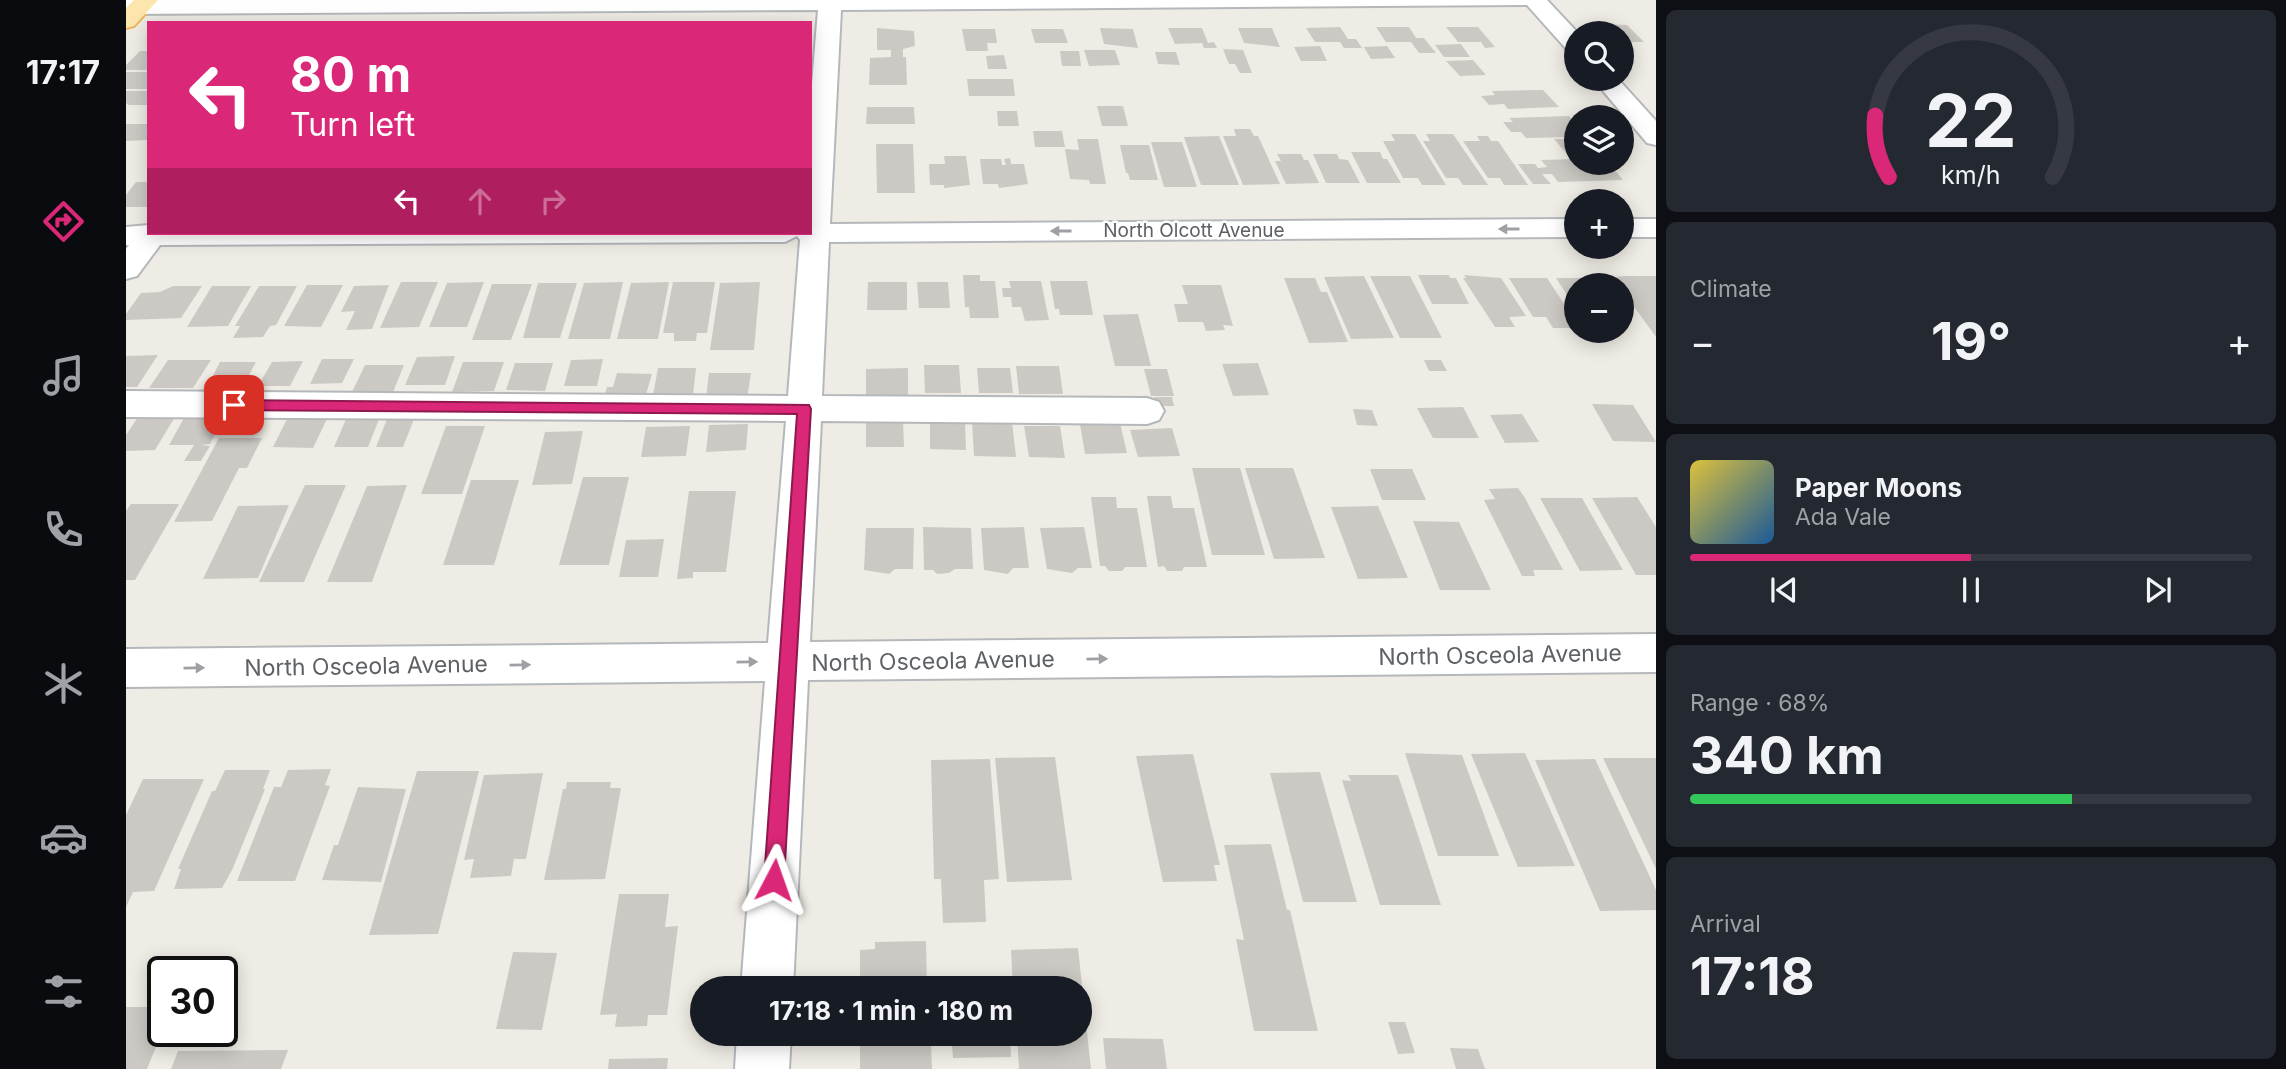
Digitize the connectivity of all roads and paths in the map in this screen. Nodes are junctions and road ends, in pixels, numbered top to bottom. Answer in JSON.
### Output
{"nodes":[{"id":1,"x":1520,"y":0,"type":"edge"},
{"id":2,"x":1535,"y":0,"type":"edge"},
{"id":3,"x":830,"y":2,"type":"edge"},
{"id":4,"x":135,"y":9,"type":"edge"},
{"id":5,"x":326,"y":10,"type":"edge"},
{"id":6,"x":1564,"y":32,"type":"edge"},
{"id":7,"x":1616,"y":91,"type":"edge"},
{"id":8,"x":1656,"y":137,"type":"edge"},
{"id":9,"x":812,"y":156,"type":"edge"},
{"id":10,"x":1564,"y":228,"type":"edge"},
{"id":11,"x":1634,"y":228,"type":"edge"},
{"id":12,"x":1656,"y":228,"type":"edge"},
{"id":13,"x":812,"y":233,"type":"edge"},
{"id":14,"x":144,"y":235,"type":"edge"},
{"id":15,"x":803,"y":235,"type":"edge"},
{"id":16,"x":126,"y":269,"type":"edge"},
{"id":17,"x":126,"y":404,"type":"edge"},
{"id":18,"x":804,"y":409,"type":"junction"},
{"id":19,"x":1147,"y":411,"type":"dead end"},
{"id":20,"x":1656,"y":653,"type":"edge"},
{"id":21,"x":788,"y":662,"type":"junction"},
{"id":22,"x":126,"y":668,"type":"edge"},
{"id":23,"x":768,"y":976,"type":"edge"},
{"id":24,"x":763,"y":1046,"type":"edge"},
{"id":25,"x":762,"y":1069,"type":"edge"}],
"edges":[{"from":1,"to":3,"type":"street"},
{"from":2,"to":6,"type":"street"},
{"from":3,"to":5,"type":"street"},
{"from":3,"to":9,"type":"street"},
{"from":4,"to":5,"type":"street"},
{"from":7,"to":8,"type":"street"},
{"from":10,"to":13,"type":"street","name":"North Olcott Avenue","one_way":true},
{"from":11,"to":12,"type":"street"},
{"from":14,"to":16,"type":"street"},
{"from":15,"to":18,"type":"street"},
{"from":17,"to":18,"type":"street"},
{"from":18,"to":19,"type":"street"},
{"from":18,"to":21,"type":"street"},
{"from":21,"to":20,"type":"street","name":"North Osceola Avenue","one_way":true},
{"from":22,"to":21,"type":"street","name":"North Osceola Avenue","one_way":true},
{"from":21,"to":23,"type":"street"},
{"from":24,"to":25,"type":"street"}]}
